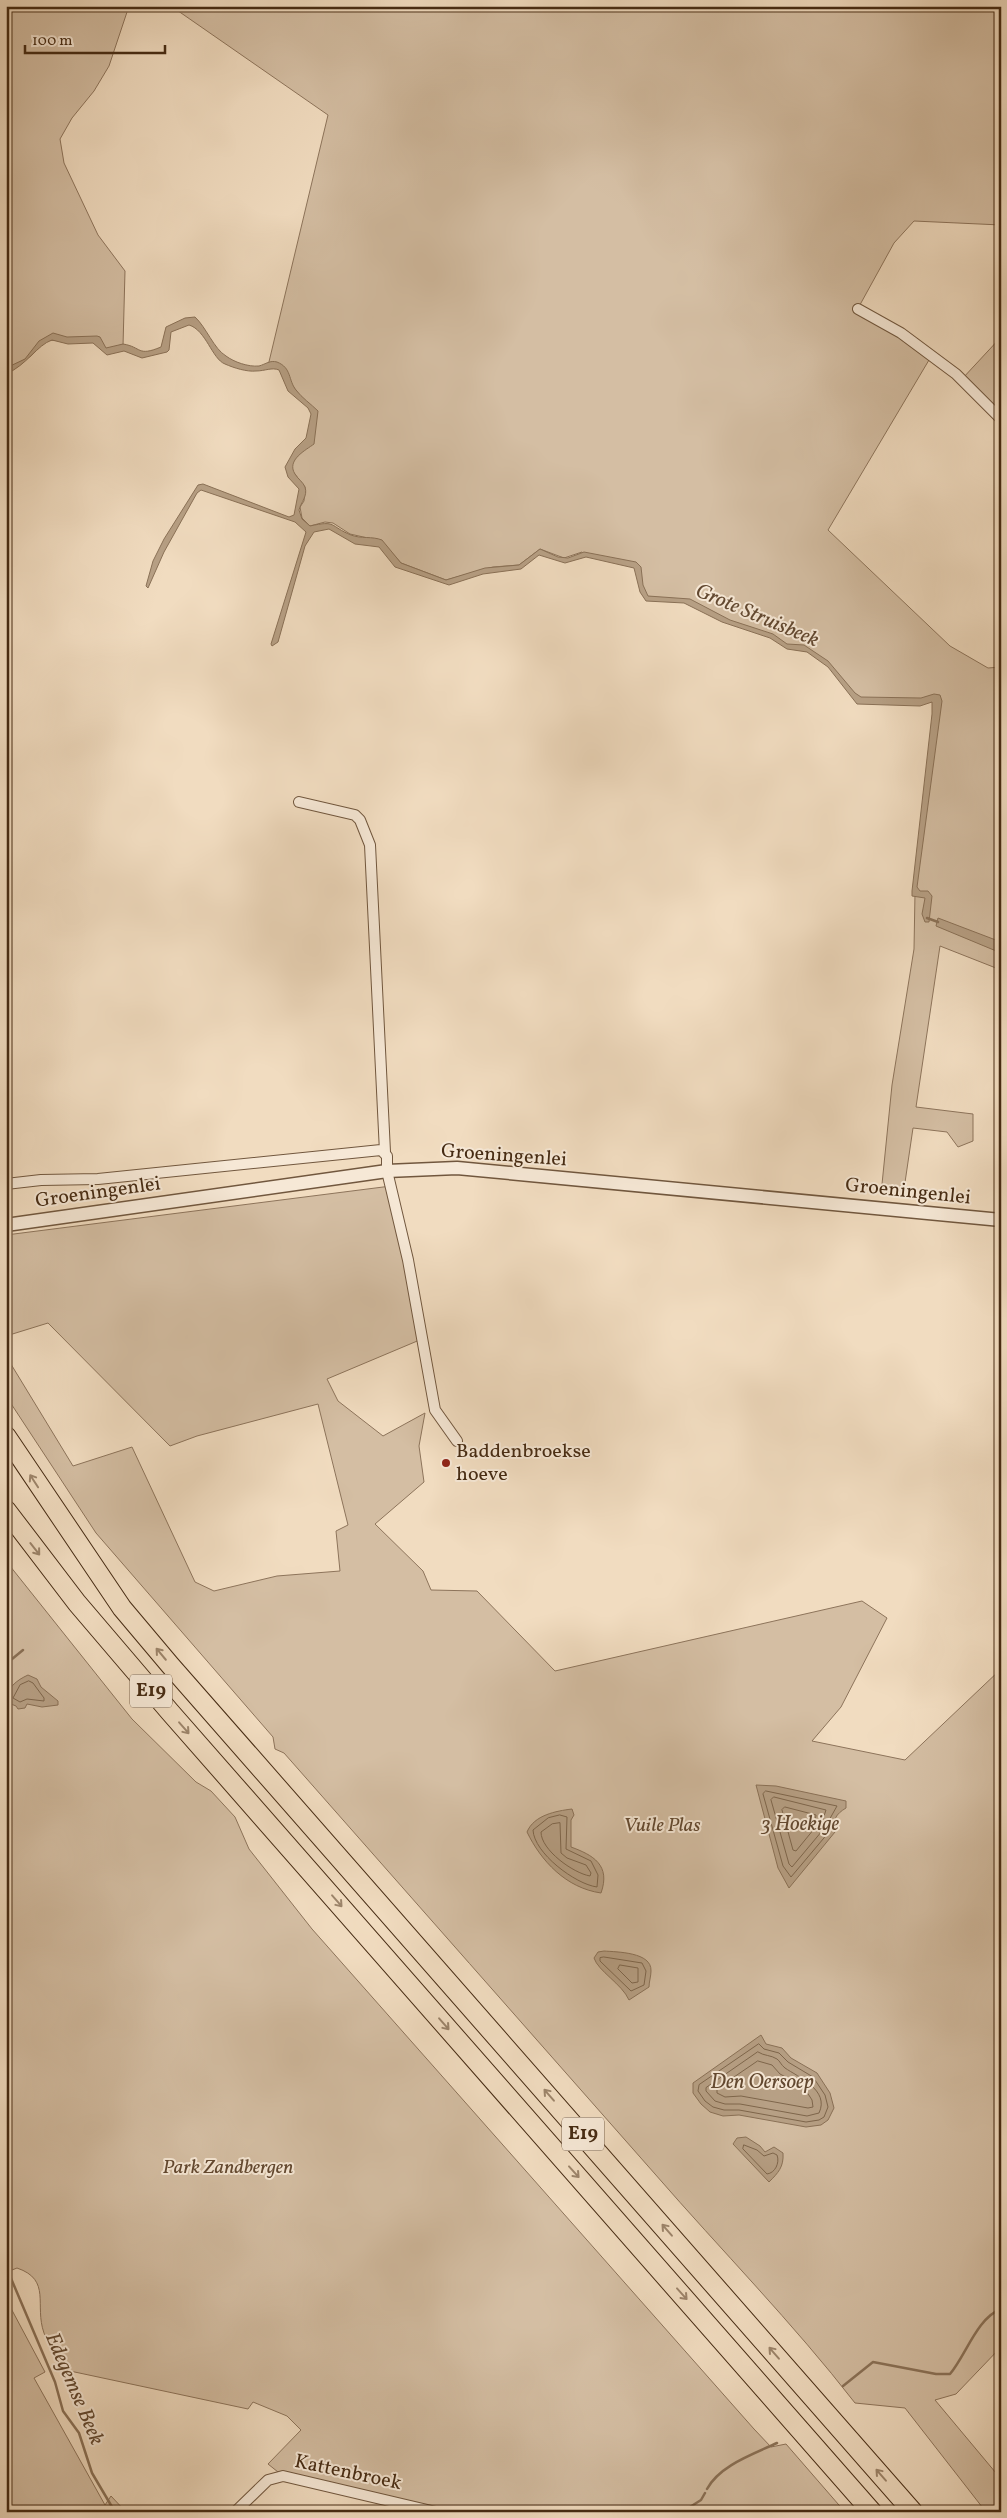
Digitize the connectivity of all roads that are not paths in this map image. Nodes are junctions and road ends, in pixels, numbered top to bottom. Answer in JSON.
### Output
{"nodes":[{"id":1,"x":858,"y":309,"type":"dead end"},
{"id":2,"x":1001,"y":419,"type":"edge"},
{"id":3,"x":299,"y":802,"type":"dead end"},
{"id":4,"x":385,"y":1152,"type":"junction"},
{"id":5,"x":387,"y":1170,"type":"junction"},
{"id":6,"x":6,"y":1184,"type":"edge"},
{"id":7,"x":1001,"y":1220,"type":"edge"},
{"id":8,"x":6,"y":1225,"type":"edge"},
{"id":9,"x":6,"y":1436,"type":"edge"},
{"id":10,"x":456,"y":1441,"type":"dead end"},
{"id":11,"x":6,"y":1510,"type":"edge"},
{"id":12,"x":235,"y":2512,"type":"edge"},
{"id":13,"x":436,"y":2512,"type":"edge"},
{"id":14,"x":872,"y":2512,"type":"edge"},
{"id":15,"x":913,"y":2512,"type":"edge"}],
"edges":[{"from":1,"to":2,"type":"street"},
{"from":3,"to":4,"type":"street"},
{"from":4,"to":5,"type":"street"},
{"from":4,"to":6,"type":"street"},
{"from":5,"to":7,"type":"street","name":"Groeningenlei"},
{"from":5,"to":8,"type":"street","name":"Groeningenlei"},
{"from":5,"to":10,"type":"street"},
{"from":15,"to":9,"type":"highway","number":"E19","one_way":true},
{"from":11,"to":14,"type":"highway","number":"E19","one_way":true},
{"from":12,"to":13,"type":"street","name":"Kattenbroek"}]}
